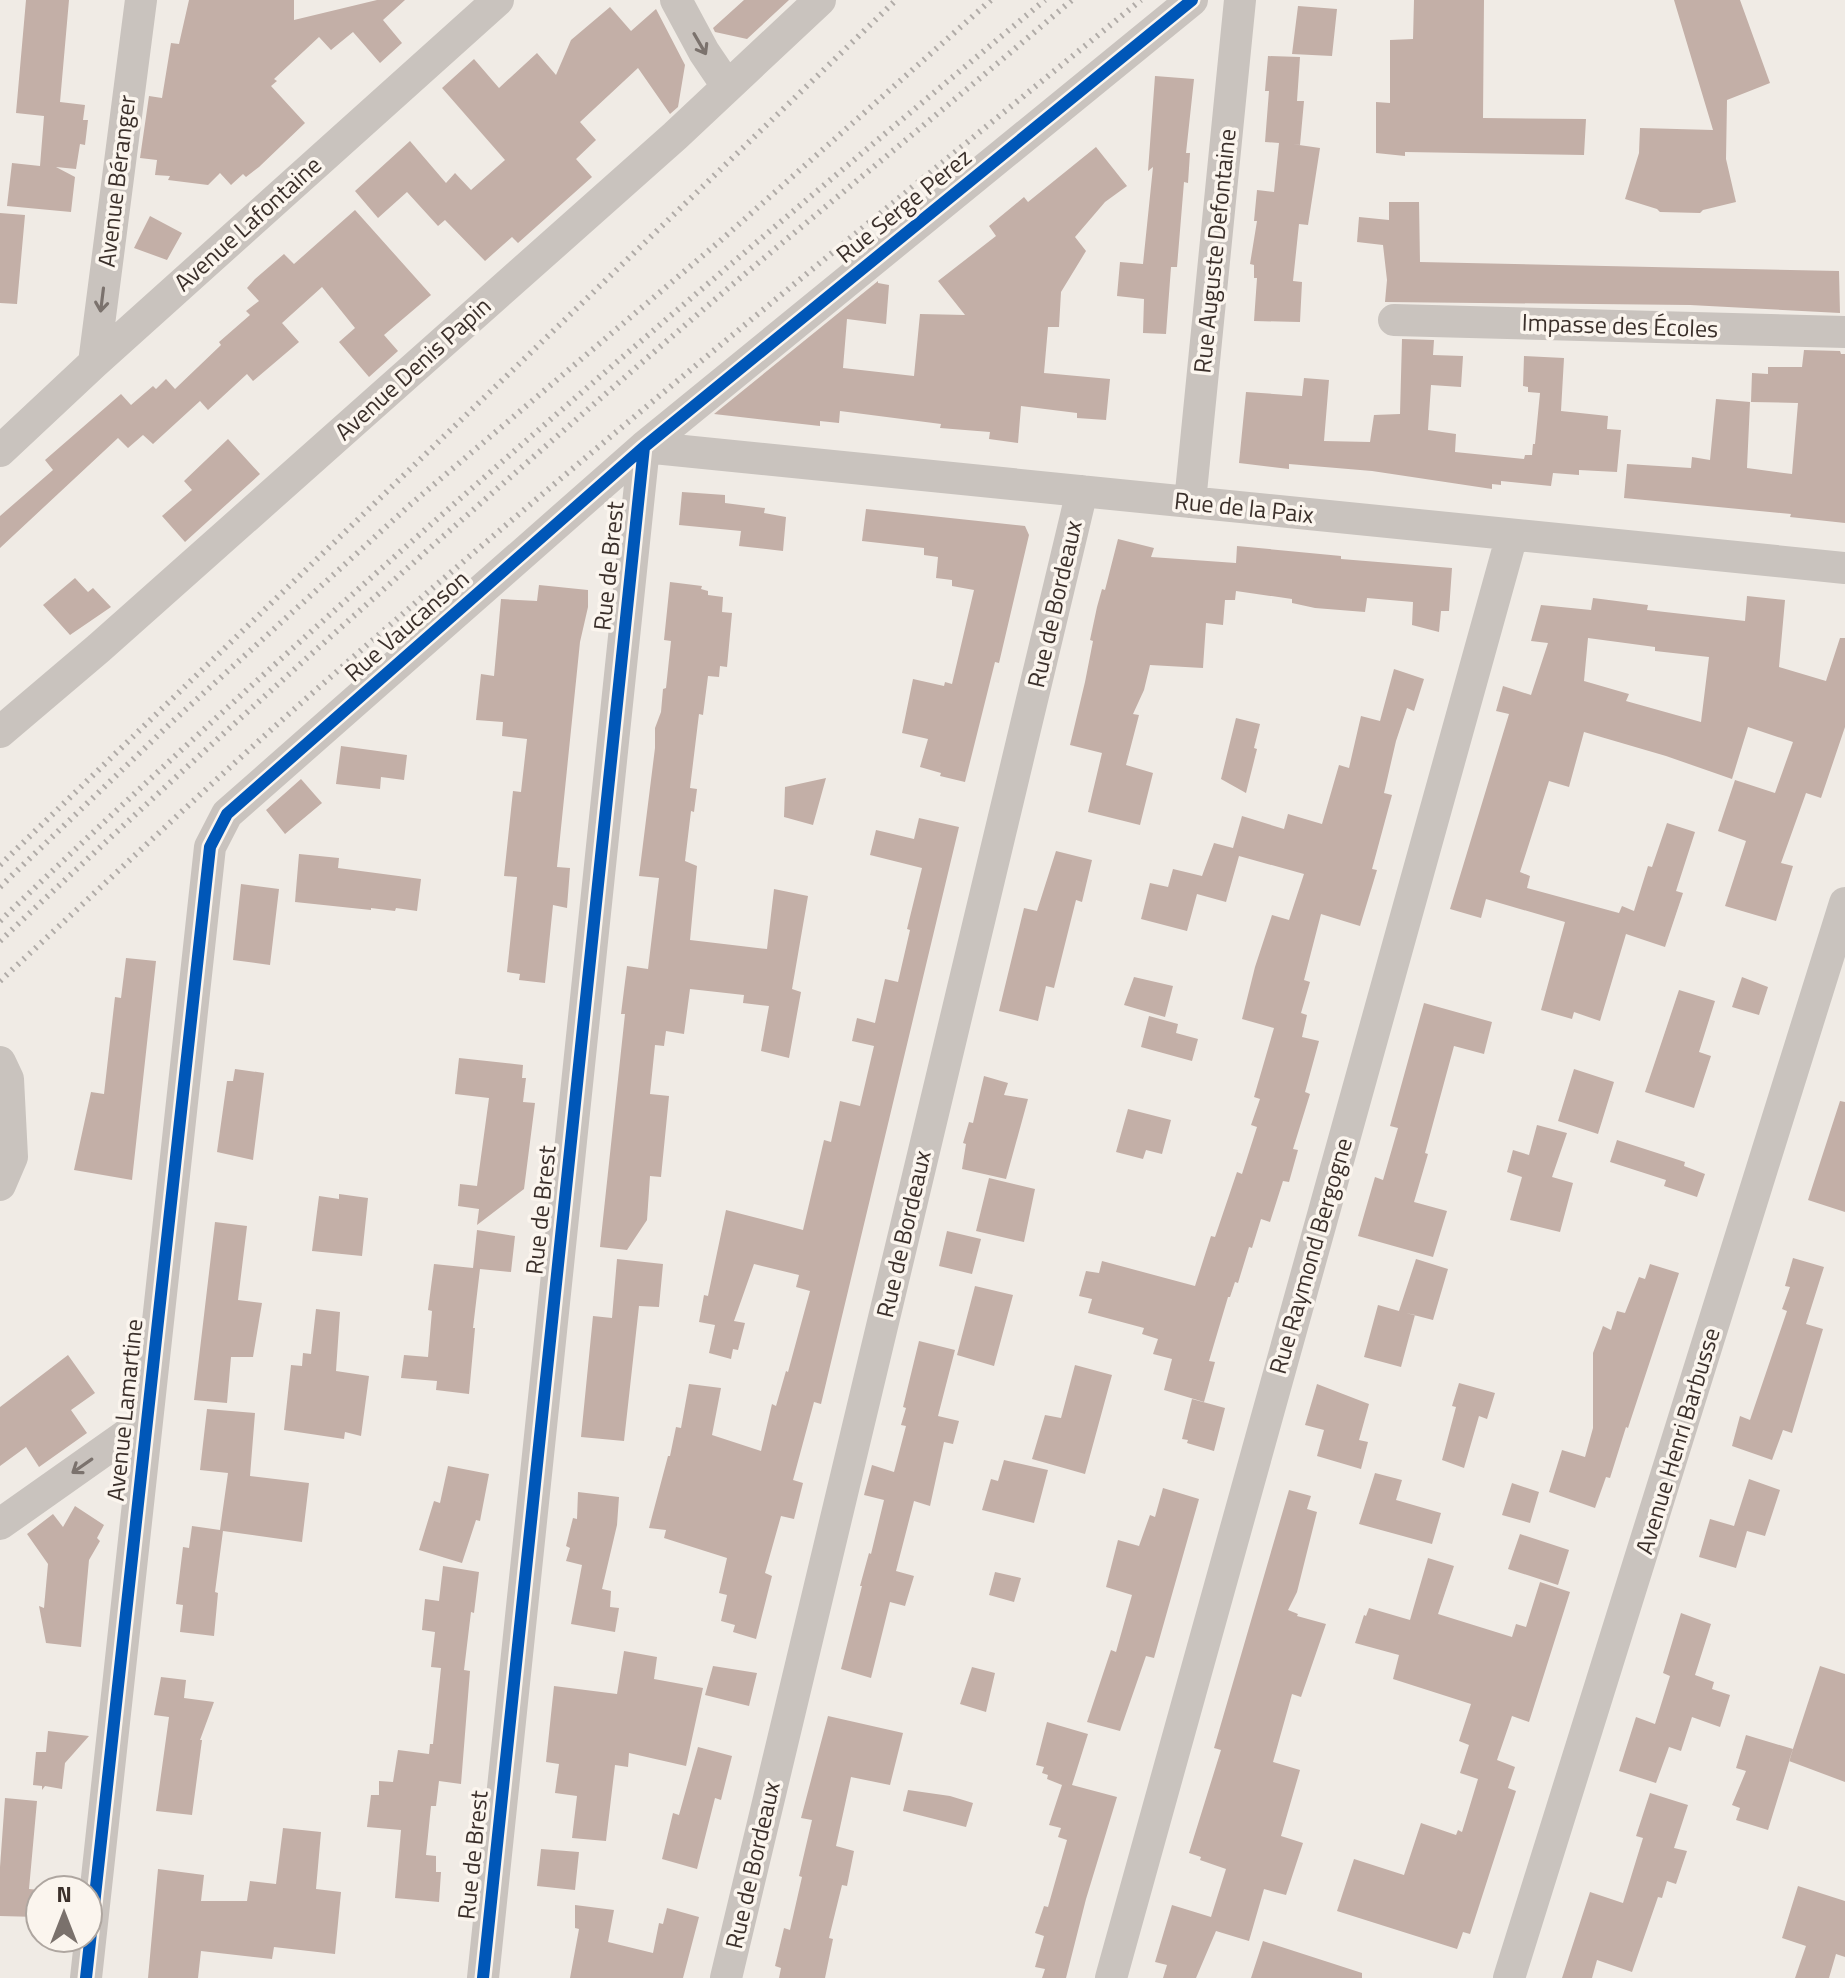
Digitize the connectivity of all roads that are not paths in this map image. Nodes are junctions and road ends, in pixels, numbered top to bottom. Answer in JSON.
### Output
{"nodes":[{"id":1,"x":141,"y":0,"type":"edge"},
{"id":2,"x":498,"y":0,"type":"edge"},
{"id":3,"x":676,"y":0,"type":"edge"},
{"id":4,"x":820,"y":0,"type":"edge"},
{"id":5,"x":1192,"y":0,"type":"edge"},
{"id":6,"x":1240,"y":0,"type":"edge"},
{"id":7,"x":727,"y":86,"type":"junction"},
{"id":8,"x":1394,"y":320,"type":"dead end"},
{"id":9,"x":1845,"y":332,"type":"edge"},
{"id":10,"x":94,"y":363,"type":"junction"},
{"id":11,"x":644,"y":447,"type":"junction"},
{"id":12,"x":0,"y":451,"type":"edge"},
{"id":13,"x":1082,"y":491,"type":"junction"},
{"id":14,"x":1190,"y":502,"type":"junction"},
{"id":15,"x":1512,"y":535,"type":"junction"},
{"id":16,"x":1845,"y":568,"type":"edge"},
{"id":17,"x":0,"y":732,"type":"edge"},
{"id":18,"x":210,"y":847,"type":"joint"},
{"id":19,"x":1845,"y":903,"type":"edge"},
{"id":20,"x":0,"y":1062,"type":"edge"},
{"id":21,"x":0,"y":1185,"type":"edge"},
{"id":22,"x":146,"y":1421,"type":"junction"},
{"id":23,"x":0,"y":1524,"type":"edge"},
{"id":24,"x":86,"y":1978,"type":"edge"},
{"id":25,"x":483,"y":1978,"type":"edge"},
{"id":26,"x":726,"y":1978,"type":"edge"},
{"id":27,"x":1111,"y":1978,"type":"edge"},
{"id":28,"x":1509,"y":1978,"type":"edge"}],
"edges":[{"from":1,"to":10,"type":"street","name":"Avenue Béranger","one_way":true},
{"from":2,"to":10,"type":"street","name":"Avenue Lafontaine"},
{"from":3,"to":7,"type":"street","one_way":true},
{"from":4,"to":7,"type":"street","name":"Avenue Denis Papin"},
{"from":5,"to":11,"type":"street","name":"Rue Serge Perez"},
{"from":6,"to":14,"type":"street","name":"Rue Auguste Defontaine"},
{"from":7,"to":17,"type":"street","name":"Avenue Denis Papin"},
{"from":8,"to":9,"type":"street","name":"Impasse des Écoles"},
{"from":10,"to":12,"type":"street","name":"Avenue Lafontaine"},
{"from":11,"to":13,"type":"street","name":"Rue de la Paix"},
{"from":11,"to":18,"type":"street","name":"Rue Vaucanson"},
{"from":11,"to":25,"type":"street","name":"Rue de Brest"},
{"from":13,"to":14,"type":"street","name":"Rue de la Paix"},
{"from":13,"to":26,"type":"street","name":"Rue de Bordeaux"},
{"from":14,"to":15,"type":"street","name":"Rue de la Paix"},
{"from":15,"to":16,"type":"street","name":"Rue de la Paix"},
{"from":15,"to":27,"type":"street","name":"Rue Raymond Bergogne"},
{"from":18,"to":22,"type":"street","name":"Avenue Lamartine"},
{"from":19,"to":28,"type":"street","name":"Avenue Henri Barbusse"},
{"from":20,"to":21,"type":"street"},
{"from":22,"to":23,"type":"street","one_way":true},
{"from":22,"to":24,"type":"street","name":"Avenue Lamartine"}]}
